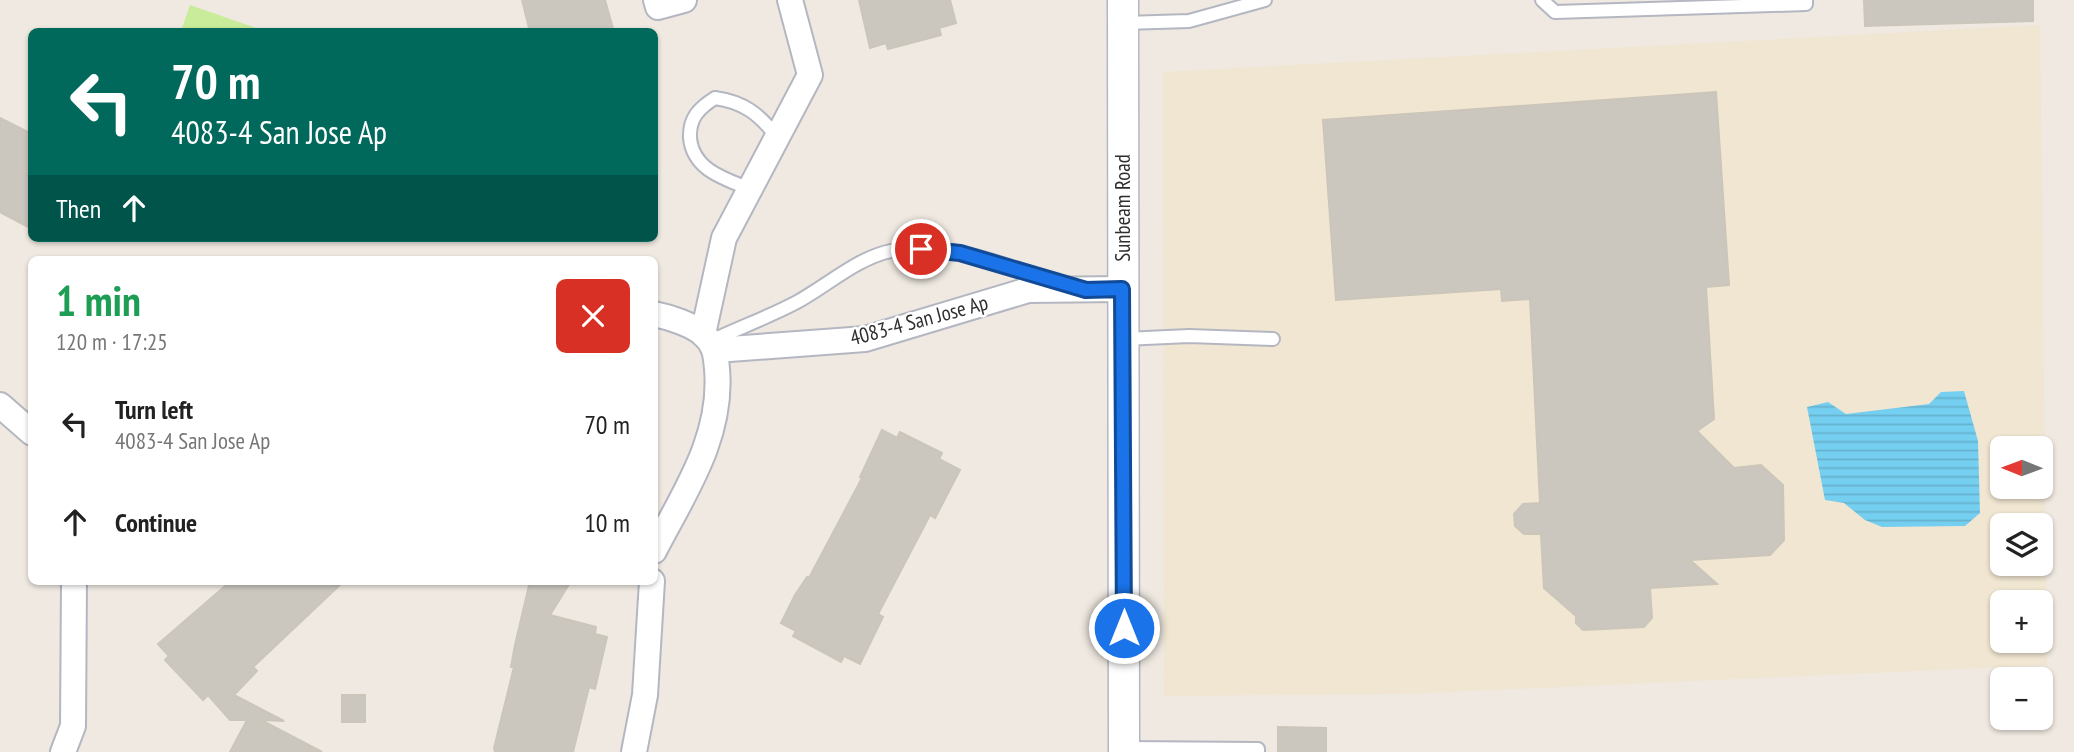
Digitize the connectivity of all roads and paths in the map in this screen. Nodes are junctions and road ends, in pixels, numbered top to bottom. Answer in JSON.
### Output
{"nodes":[{"id":1,"x":656,"y":0,"type":"edge"},
{"id":2,"x":684,"y":0,"type":"edge"},
{"id":3,"x":790,"y":0,"type":"edge"},
{"id":4,"x":1265,"y":0,"type":"edge"},
{"id":5,"x":1542,"y":0,"type":"edge"},
{"id":6,"x":1806,"y":0,"type":"edge"},
{"id":7,"x":1123,"y":11,"type":"edge"},
{"id":8,"x":778,"y":136,"type":"junction"},
{"id":9,"x":750,"y":189,"type":"junction"},
{"id":10,"x":1122,"y":289,"type":"junction"},
{"id":11,"x":1086,"y":290,"type":"junction"},
{"id":12,"x":658,"y":316,"type":"edge"},
{"id":13,"x":1123,"y":339,"type":"junction"},
{"id":14,"x":1273,"y":339,"type":"dead end"},
{"id":15,"x":709,"y":342,"type":"junction"},
{"id":16,"x":0,"y":405,"type":"edge"},
{"id":17,"x":28,"y":430,"type":"edge"},
{"id":18,"x":658,"y":543,"type":"edge"},
{"id":19,"x":74,"y":585,"type":"edge"},
{"id":20,"x":652,"y":585,"type":"edge"},
{"id":21,"x":1124,"y":750,"type":"edge"},
{"id":22,"x":63,"y":752,"type":"edge"},
{"id":23,"x":635,"y":752,"type":"edge"},
{"id":24,"x":1258,"y":752,"type":"edge"}],
"edges":[{"from":1,"to":2,"type":"street"},
{"from":3,"to":8,"type":"street"},
{"from":4,"to":7,"type":"lane"},
{"from":5,"to":6,"type":"lane"},
{"from":7,"to":10,"type":"street","name":"Sunbeam Road"},
{"from":8,"to":9,"type":"street"},
{"from":8,"to":9,"type":"lane"},
{"from":9,"to":15,"type":"street"},
{"from":10,"to":11,"type":"street","name":"4083-4 San Jose Ap"},
{"from":10,"to":13,"type":"street","name":"Sunbeam Road"},
{"from":11,"to":15,"type":"street","name":"4083-4 San Jose Ap"},
{"from":11,"to":15,"type":"lane"},
{"from":12,"to":15,"type":"street"},
{"from":13,"to":14,"type":"lane"},
{"from":13,"to":21,"type":"street","name":"Sunbeam Road"},
{"from":15,"to":18,"type":"street"},
{"from":16,"to":17,"type":"street"},
{"from":19,"to":22,"type":"street"},
{"from":20,"to":23,"type":"street"},
{"from":21,"to":24,"type":"lane"}]}
